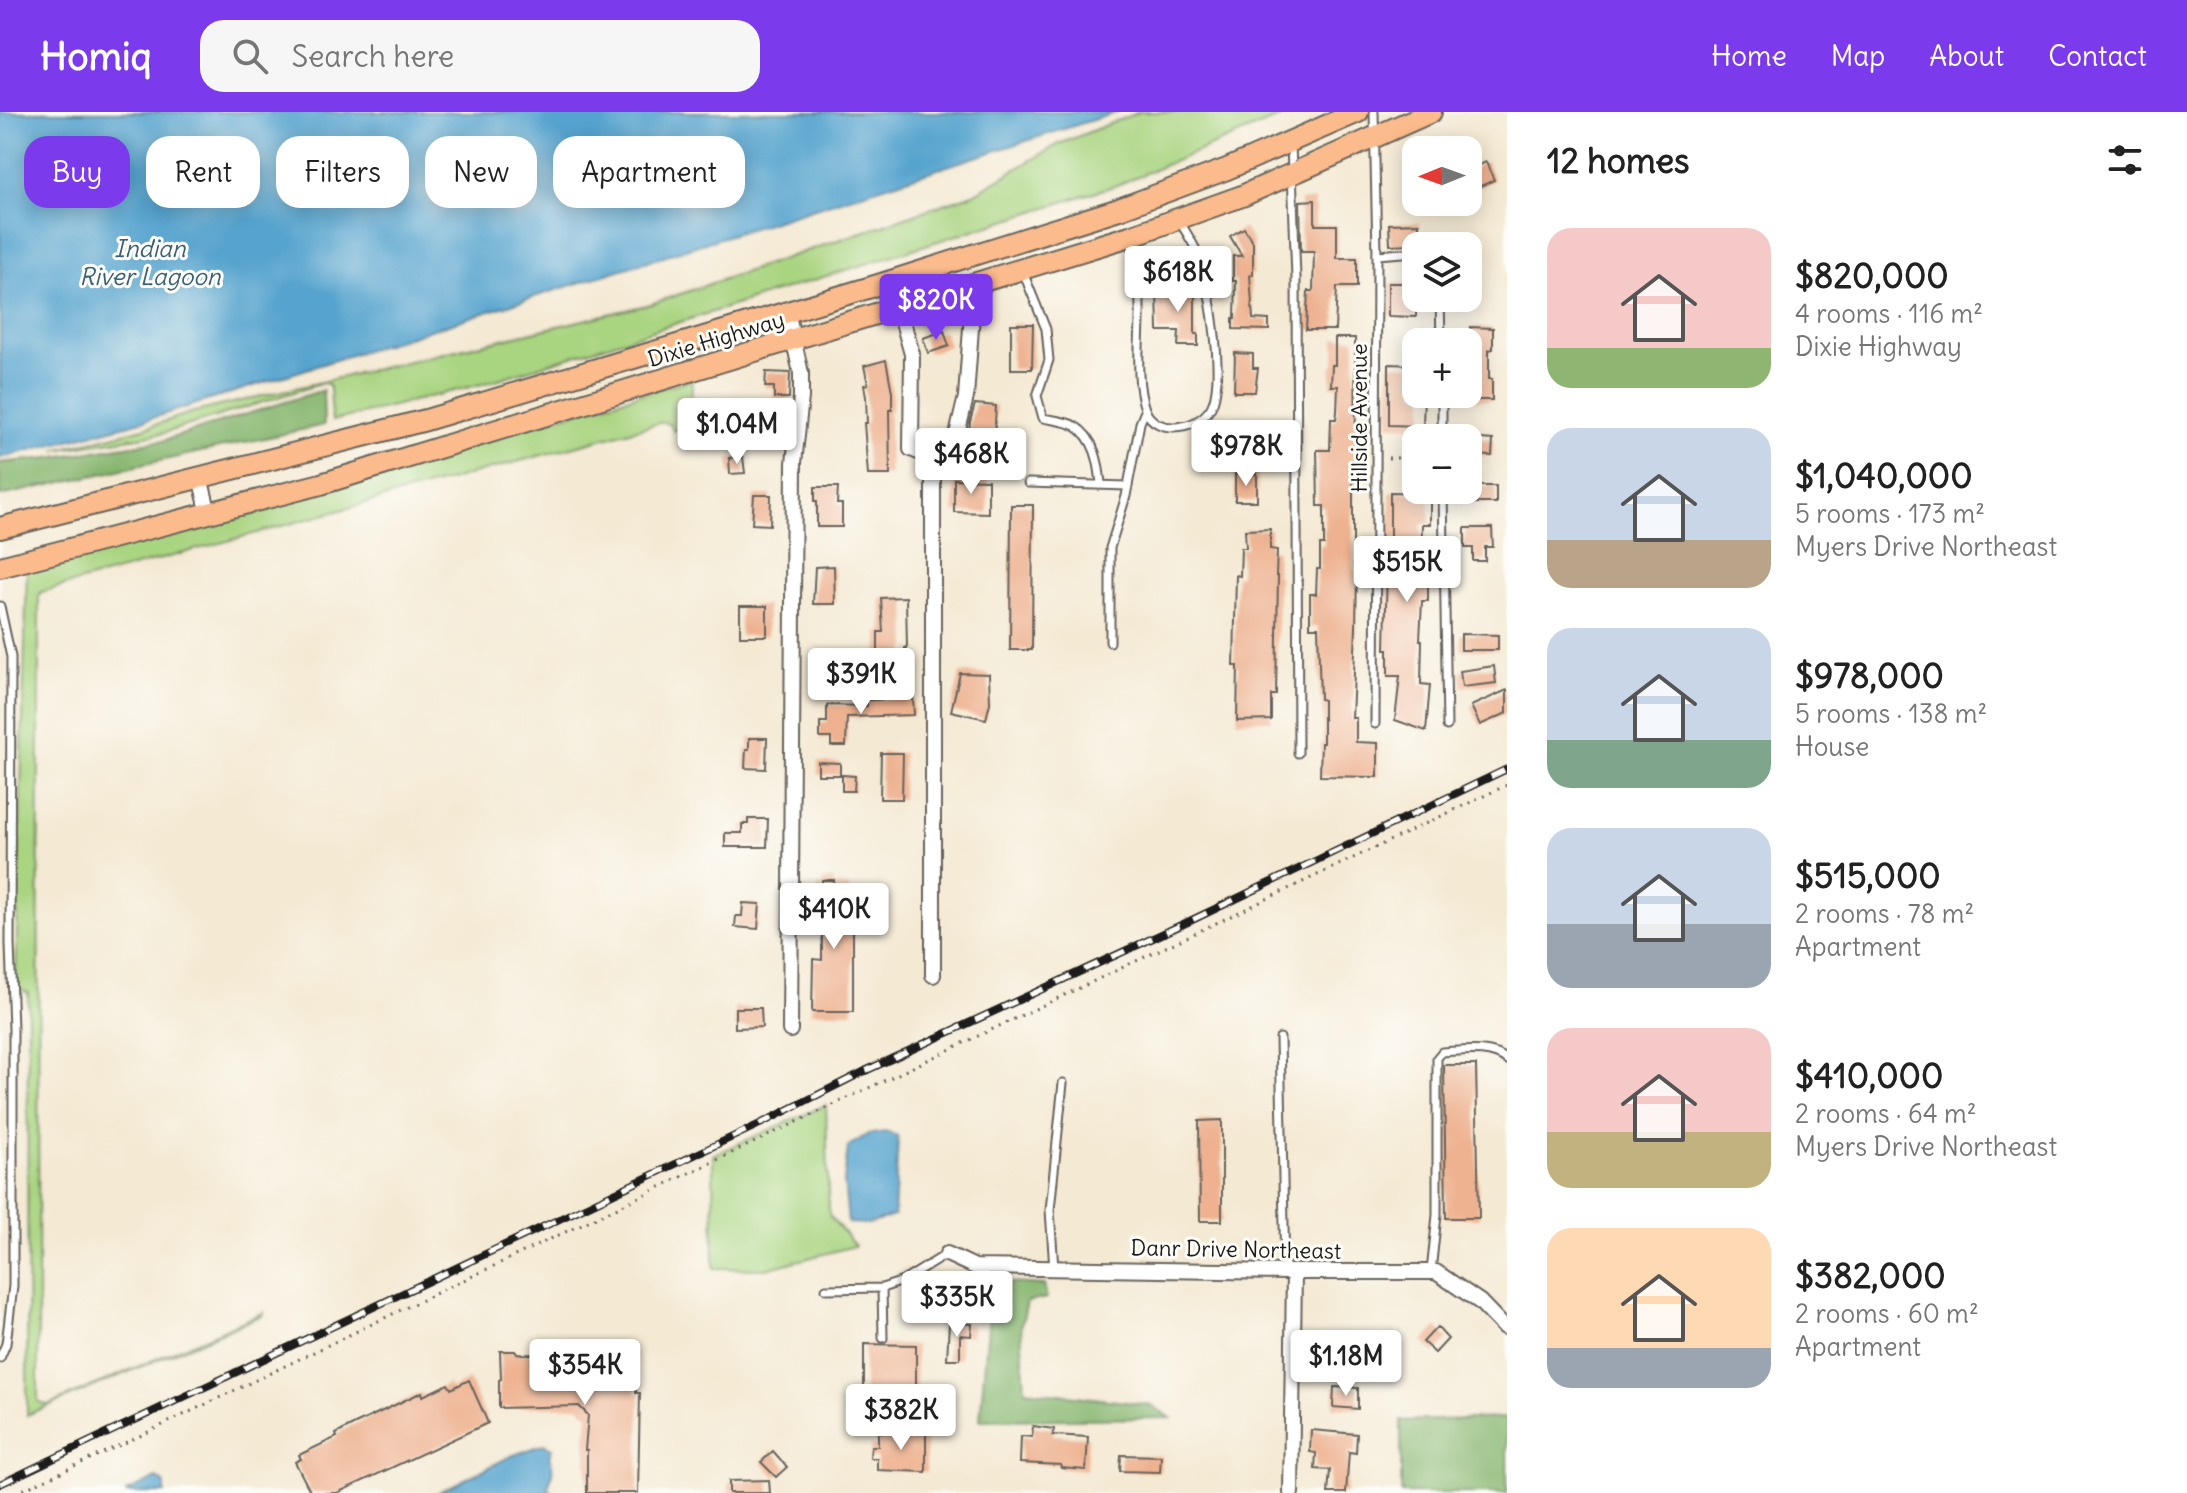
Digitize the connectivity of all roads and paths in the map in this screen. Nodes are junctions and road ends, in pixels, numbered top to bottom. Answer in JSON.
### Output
{"nodes":[{"id":1,"x":1358,"y":112,"type":"edge"},
{"id":2,"x":1374,"y":112,"type":"edge"},
{"id":3,"x":1431,"y":112,"type":"edge"},
{"id":4,"x":1375,"y":137,"type":"junction"},
{"id":5,"x":1291,"y":142,"type":"junction"},
{"id":6,"x":1293,"y":173,"type":"junction"},
{"id":7,"x":1119,"y":209,"type":"junction"},
{"id":8,"x":1179,"y":220,"type":"junction"},
{"id":9,"x":1130,"y":236,"type":"junction"},
{"id":10,"x":1402,"y":253,"type":"edge"},
{"id":11,"x":1377,"y":255,"type":"junction"},
{"id":12,"x":1022,"y":270,"type":"junction"},
{"id":13,"x":968,"y":287,"type":"junction"},
{"id":14,"x":899,"y":308,"type":"junction"},
{"id":15,"x":787,"y":311,"type":"junction"},
{"id":16,"x":795,"y":340,"type":"junction"},
{"id":17,"x":1145,"y":411,"type":"junction"},
{"id":18,"x":933,"y":458,"type":"junction"},
{"id":19,"x":1377,"y":458,"type":"junction"},
{"id":20,"x":1402,"y":458,"type":"edge"},
{"id":21,"x":200,"y":477,"type":"junction"},
{"id":22,"x":1028,"y":483,"type":"dead end"},
{"id":23,"x":1101,"y":484,"type":"junction"},
{"id":24,"x":1128,"y":486,"type":"junction"},
{"id":25,"x":1443,"y":504,"type":"edge"},
{"id":26,"x":209,"y":514,"type":"junction"},
{"id":27,"x":0,"y":528,"type":"edge"},
{"id":28,"x":0,"y":567,"type":"edge"},
{"id":29,"x":0,"y":606,"type":"edge"},
{"id":30,"x":1110,"y":642,"type":"dead end"},
{"id":31,"x":1375,"y":724,"type":"dead end"},
{"id":32,"x":1447,"y":726,"type":"dead end"},
{"id":33,"x":1298,"y":753,"type":"dead end"},
{"id":34,"x":1507,"y":785,"type":"edge"},
{"id":35,"x":933,"y":975,"type":"dead end"},
{"id":36,"x":790,"y":1030,"type":"dead end"},
{"id":37,"x":1280,"y":1038,"type":"dead end"},
{"id":38,"x":1507,"y":1060,"type":"edge"},
{"id":39,"x":1063,"y":1083,"type":"dead end"},
{"id":40,"x":947,"y":1254,"type":"joint"},
{"id":41,"x":1054,"y":1269,"type":"junction"},
{"id":42,"x":1290,"y":1272,"type":"junction"},
{"id":43,"x":1431,"y":1272,"type":"junction"},
{"id":44,"x":882,"y":1288,"type":"junction"},
{"id":45,"x":826,"y":1289,"type":"dead end"},
{"id":46,"x":1507,"y":1327,"type":"edge"},
{"id":47,"x":883,"y":1338,"type":"dead end"},
{"id":48,"x":0,"y":1358,"type":"edge"},
{"id":49,"x":16,"y":1493,"type":"edge"},
{"id":50,"x":1291,"y":1493,"type":"edge"}],
"edges":[{"from":1,"to":5,"type":"main road","name":"Dixie Highway"},
{"from":2,"to":4,"type":"lane","name":"Hillside Avenue"},
{"from":3,"to":4,"type":"main road","name":"Dixie Highway"},
{"from":4,"to":6,"type":"main road","name":"Dixie Highway"},
{"from":4,"to":11,"type":"lane","name":"Hillside Avenue"},
{"from":5,"to":6,"type":"lane"},
{"from":5,"to":7,"type":"main road","name":"Dixie Highway"},
{"from":6,"to":8,"type":"main road","name":"Dixie Highway"},
{"from":6,"to":33,"type":"lane"},
{"from":7,"to":9,"type":"street"},
{"from":7,"to":15,"type":"main road","name":"Dixie Highway"},
{"from":8,"to":9,"type":"main road","name":"Dixie Highway"},
{"from":8,"to":17,"type":"lane"},
{"from":9,"to":12,"type":"main road","name":"Dixie Highway"},
{"from":9,"to":17,"type":"lane"},
{"from":10,"to":11,"type":"lane"},
{"from":11,"to":19,"type":"lane","name":"Hillside Avenue"},
{"from":12,"to":13,"type":"main road","name":"Dixie Highway"},
{"from":12,"to":23,"type":"lane"},
{"from":13,"to":14,"type":"main road","name":"Dixie Highway"},
{"from":13,"to":18,"type":"street"},
{"from":14,"to":16,"type":"main road","name":"Dixie Highway"},
{"from":14,"to":18,"type":"street"},
{"from":15,"to":16,"type":"street"},
{"from":15,"to":21,"type":"main road","name":"Dixie Highway"},
{"from":16,"to":26,"type":"main road","name":"Dixie Highway"},
{"from":16,"to":36,"type":"street"},
{"from":17,"to":24,"type":"lane"},
{"from":18,"to":35,"type":"street"},
{"from":19,"to":20,"type":"path"},
{"from":19,"to":31,"type":"lane","name":"Hillside Avenue"},
{"from":21,"to":26,"type":"street"},
{"from":21,"to":27,"type":"main road","name":"Dixie Highway"},
{"from":22,"to":23,"type":"lane"},
{"from":23,"to":24,"type":"lane"},
{"from":24,"to":30,"type":"lane"},
{"from":25,"to":32,"type":"lane"},
{"from":26,"to":28,"type":"main road","name":"Dixie Highway"},
{"from":29,"to":48,"type":"lane"},
{"from":34,"to":49,"type":"path"},
{"from":37,"to":42,"type":"lane"},
{"from":38,"to":43,"type":"lane"},
{"from":39,"to":41,"type":"lane"},
{"from":40,"to":41,"type":"street","name":"Danr Drive Northeast"},
{"from":40,"to":44,"type":"lane"},
{"from":41,"to":42,"type":"street","name":"Danr Drive Northeast"},
{"from":42,"to":43,"type":"street","name":"Danr Drive Northeast"},
{"from":42,"to":50,"type":"street"},
{"from":43,"to":46,"type":"street"},
{"from":44,"to":45,"type":"lane"},
{"from":44,"to":47,"type":"lane"}]}
